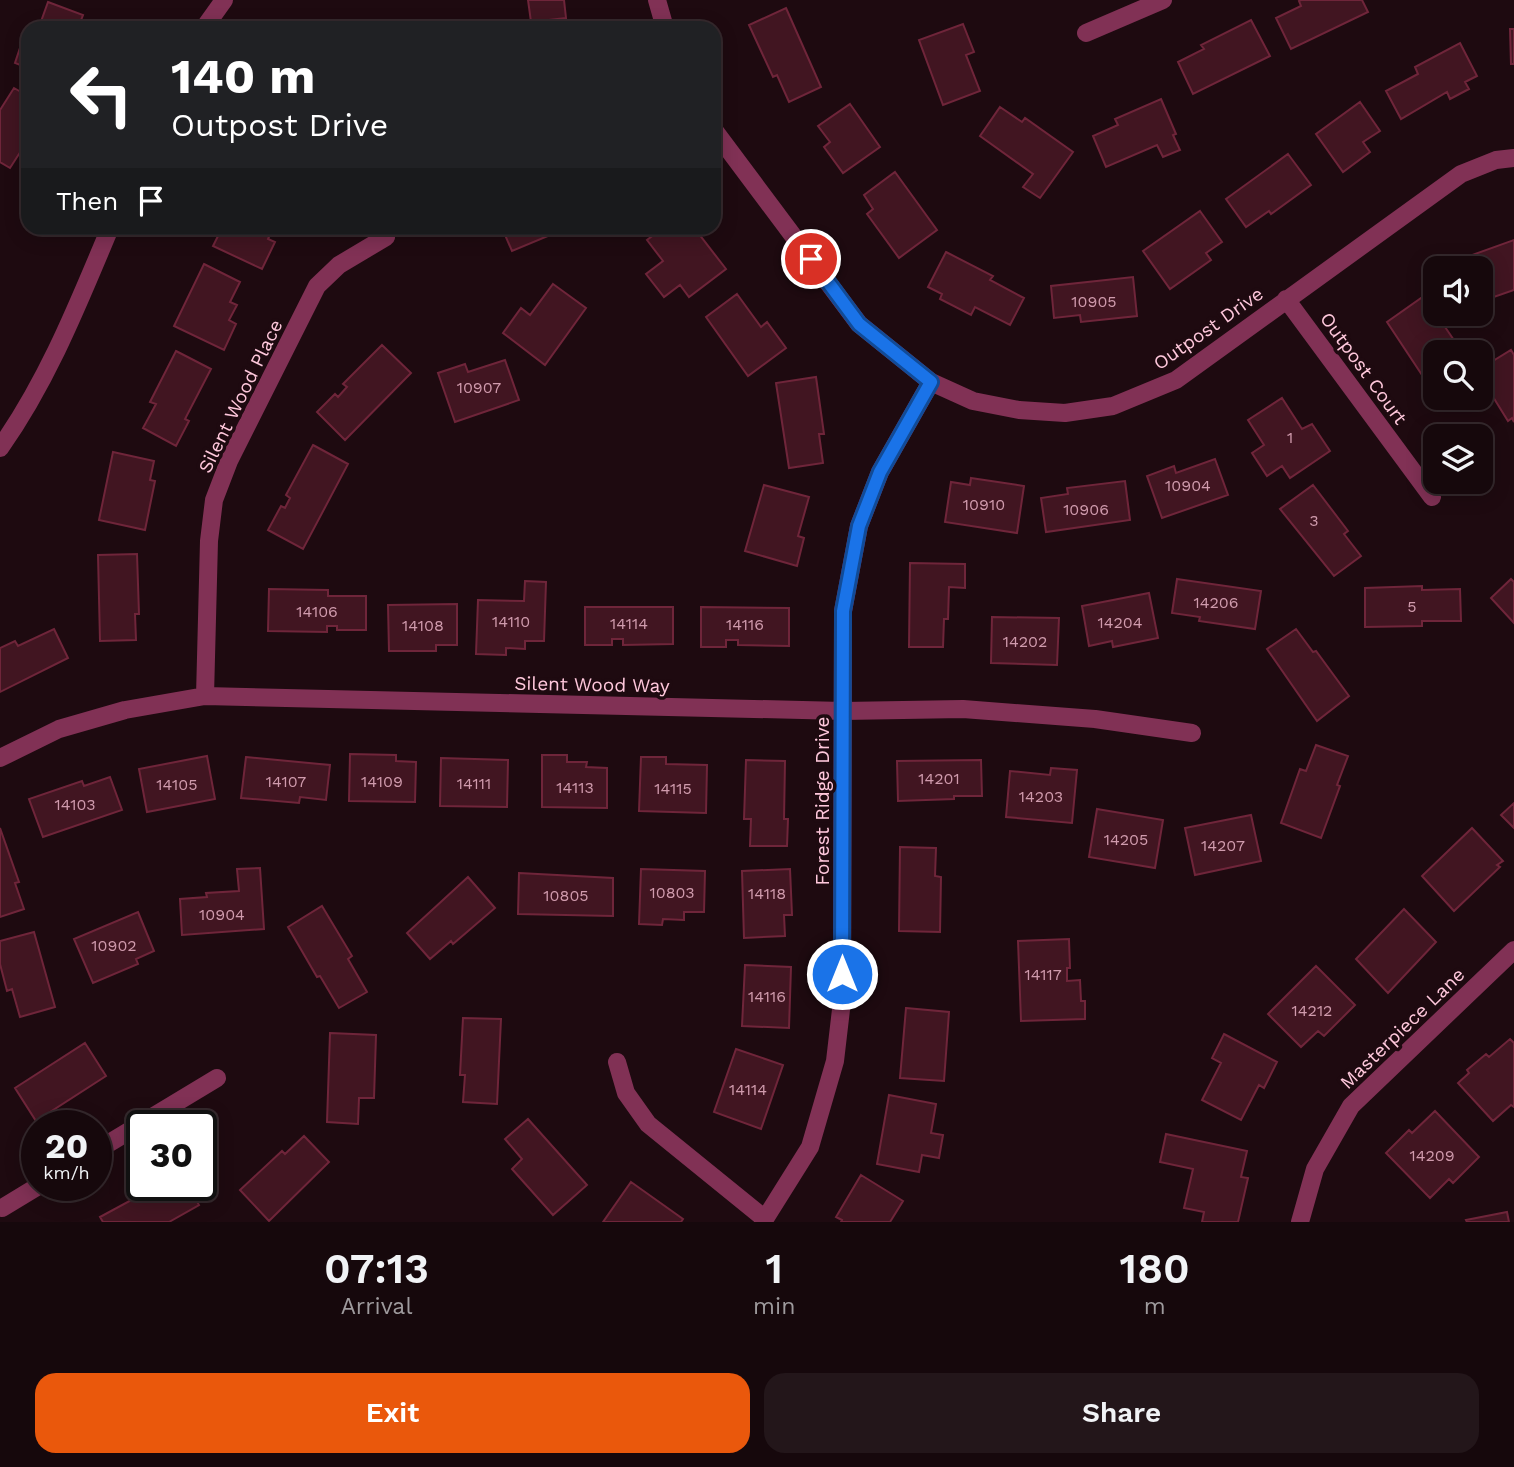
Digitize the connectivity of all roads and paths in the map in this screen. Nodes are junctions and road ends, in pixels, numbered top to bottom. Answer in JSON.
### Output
{"nodes":[{"id":1,"x":224,"y":0,"type":"edge"},
{"id":2,"x":657,"y":0,"type":"edge"},
{"id":3,"x":1163,"y":0,"type":"edge"},
{"id":4,"x":209,"y":21,"type":"edge"},
{"id":5,"x":663,"y":21,"type":"edge"},
{"id":6,"x":1086,"y":33,"type":"dead end"},
{"id":7,"x":721,"y":139,"type":"edge"},
{"id":8,"x":1514,"y":159,"type":"edge"},
{"id":9,"x":107,"y":235,"type":"edge"},
{"id":10,"x":386,"y":237,"type":"dead end"},
{"id":11,"x":1286,"y":299,"type":"junction"},
{"id":12,"x":931,"y":382,"type":"junction"},
{"id":13,"x":0,"y":448,"type":"edge"},
{"id":14,"x":1432,"y":497,"type":"dead end"},
{"id":15,"x":205,"y":696,"type":"junction"},
{"id":16,"x":843,"y":711,"type":"junction"},
{"id":17,"x":1192,"y":733,"type":"dead end"},
{"id":18,"x":0,"y":758,"type":"edge"},
{"id":19,"x":1514,"y":950,"type":"edge"},
{"id":20,"x":617,"y":1062,"type":"dead end"},
{"id":21,"x":217,"y":1078,"type":"dead end"},
{"id":22,"x":112,"y":1141,"type":"edge"},
{"id":23,"x":21,"y":1199,"type":"edge"},
{"id":24,"x":4,"y":1211,"type":"edge"},
{"id":25,"x":764,"y":1220,"type":"edge"},
{"id":26,"x":1300,"y":1222,"type":"edge"}],
"edges":[{"from":1,"to":4,"type":"street"},
{"from":2,"to":5,"type":"street"},
{"from":3,"to":6,"type":"street"},
{"from":7,"to":12,"type":"street","name":"Outpost Drive"},
{"from":8,"to":11,"type":"street","name":"Outpost Drive"},
{"from":9,"to":13,"type":"street"},
{"from":10,"to":15,"type":"street","name":"Silent Wood Place"},
{"from":11,"to":12,"type":"street","name":"Outpost Drive"},
{"from":11,"to":14,"type":"street","name":"Outpost Court"},
{"from":12,"to":16,"type":"street","name":"Forest Ridge Drive"},
{"from":15,"to":16,"type":"street","name":"Silent Wood Way"},
{"from":15,"to":18,"type":"street","name":"Silent Wood Way"},
{"from":16,"to":17,"type":"street","name":"Silent Wood Way"},
{"from":16,"to":25,"type":"street","name":"Forest Ridge Drive"},
{"from":19,"to":26,"type":"street","name":"Masterpiece Lane"},
{"from":20,"to":25,"type":"street"},
{"from":21,"to":22,"type":"street"},
{"from":23,"to":24,"type":"street"}]}
